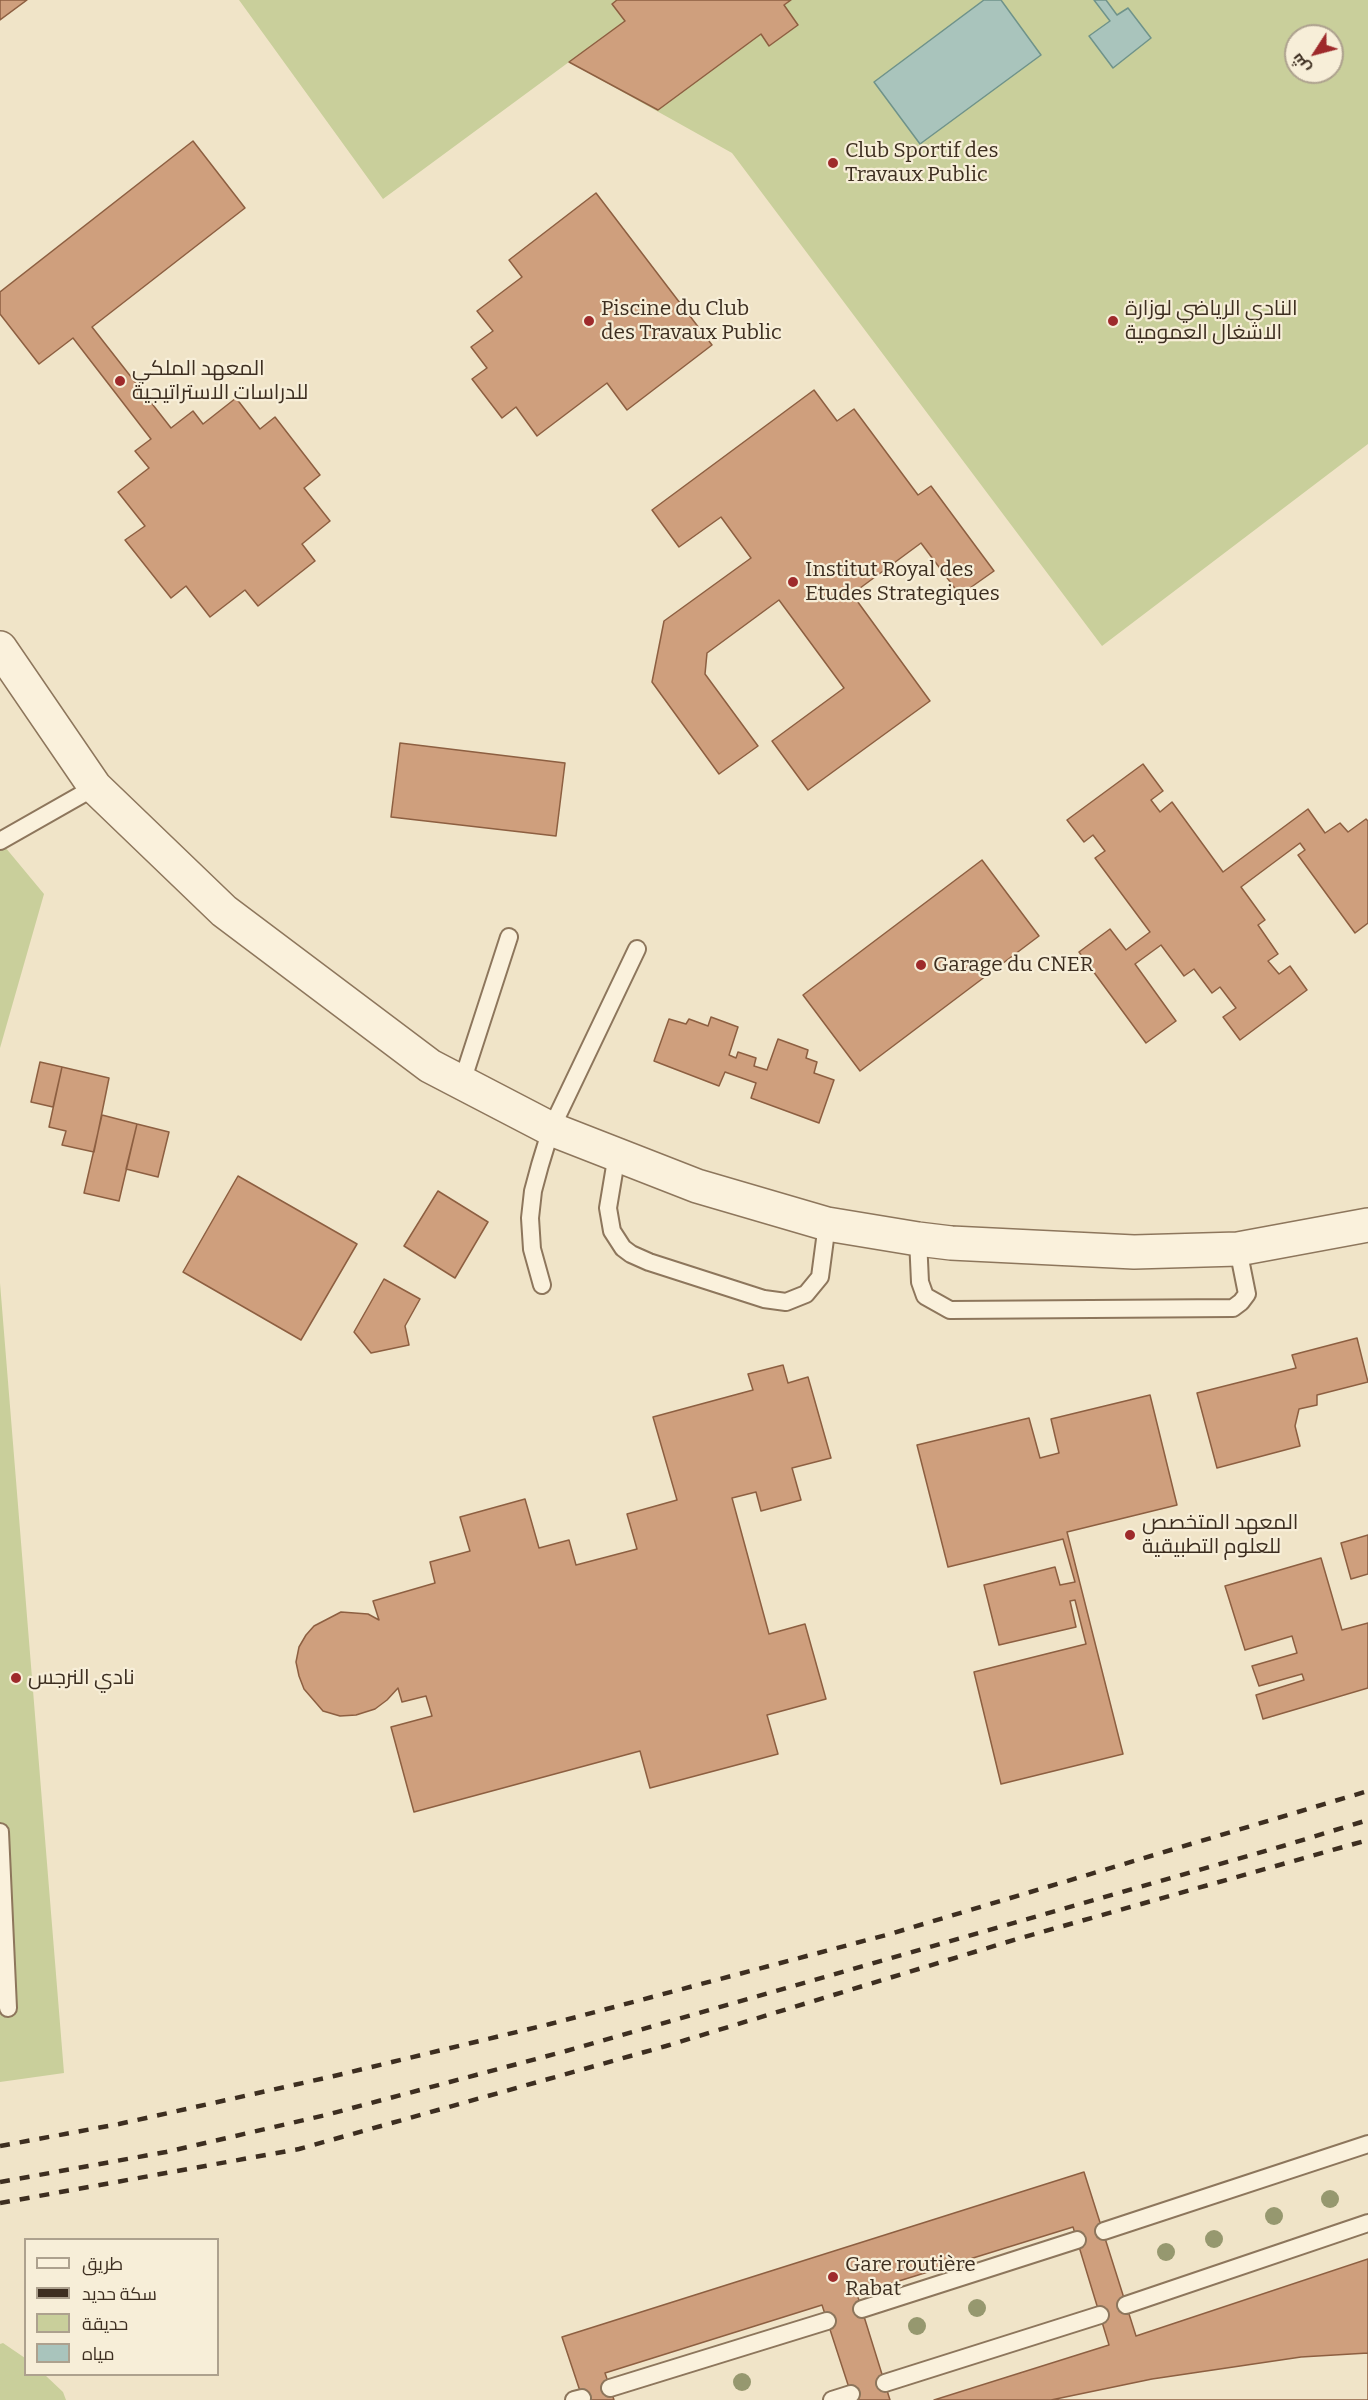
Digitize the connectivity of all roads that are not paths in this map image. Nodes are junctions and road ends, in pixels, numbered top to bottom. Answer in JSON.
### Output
{"nodes":[{"id":1,"x":0,"y":648,"type":"edge"},
{"id":2,"x":95,"y":787,"type":"junction"},
{"id":3,"x":0,"y":841,"type":"edge"},
{"id":4,"x":509,"y":937,"type":"dead end"},
{"id":5,"x":637,"y":949,"type":"dead end"},
{"id":6,"x":462,"y":1082,"type":"junction"},
{"id":7,"x":551,"y":1129,"type":"junction"},
{"id":8,"x":617,"y":1154,"type":"junction"},
{"id":9,"x":827,"y":1224,"type":"junction"},
{"id":10,"x":1366,"y":1231,"type":"edge"},
{"id":11,"x":918,"y":1239,"type":"junction"},
{"id":12,"x":1238,"y":1249,"type":"junction"},
{"id":13,"x":542,"y":1285,"type":"dead end"},
{"id":14,"x":0,"y":1832,"type":"edge"},
{"id":15,"x":8,"y":2008,"type":"dead end"},
{"id":16,"x":1368,"y":2144,"type":"edge"},
{"id":17,"x":1368,"y":2223,"type":"edge"},
{"id":18,"x":1104,"y":2231,"type":"dead end"},
{"id":19,"x":1077,"y":2240,"type":"dead end"},
{"id":20,"x":1126,"y":2306,"type":"dead end"},
{"id":21,"x":862,"y":2309,"type":"dead end"},
{"id":22,"x":1100,"y":2314,"type":"dead end"},
{"id":23,"x":827,"y":2321,"type":"dead end"},
{"id":24,"x":885,"y":2383,"type":"dead end"},
{"id":25,"x":610,"y":2388,"type":"dead end"},
{"id":26,"x":851,"y":2394,"type":"dead end"},
{"id":27,"x":832,"y":2400,"type":"edge"}],
"edges":[{"from":1,"to":2,"type":"street"},
{"from":2,"to":3,"type":"lane"},
{"from":2,"to":6,"type":"street"},
{"from":4,"to":6,"type":"lane"},
{"from":5,"to":7,"type":"lane"},
{"from":6,"to":7,"type":"street"},
{"from":7,"to":8,"type":"street"},
{"from":7,"to":13,"type":"lane"},
{"from":8,"to":9,"type":"street"},
{"from":8,"to":9,"type":"lane"},
{"from":9,"to":11,"type":"street"},
{"from":10,"to":12,"type":"street"},
{"from":11,"to":12,"type":"street"},
{"from":11,"to":12,"type":"lane"},
{"from":14,"to":15,"type":"lane"},
{"from":16,"to":18,"type":"lane"},
{"from":17,"to":20,"type":"lane"},
{"from":19,"to":21,"type":"lane"},
{"from":22,"to":24,"type":"lane"},
{"from":23,"to":25,"type":"lane"},
{"from":26,"to":27,"type":"lane"}]}
